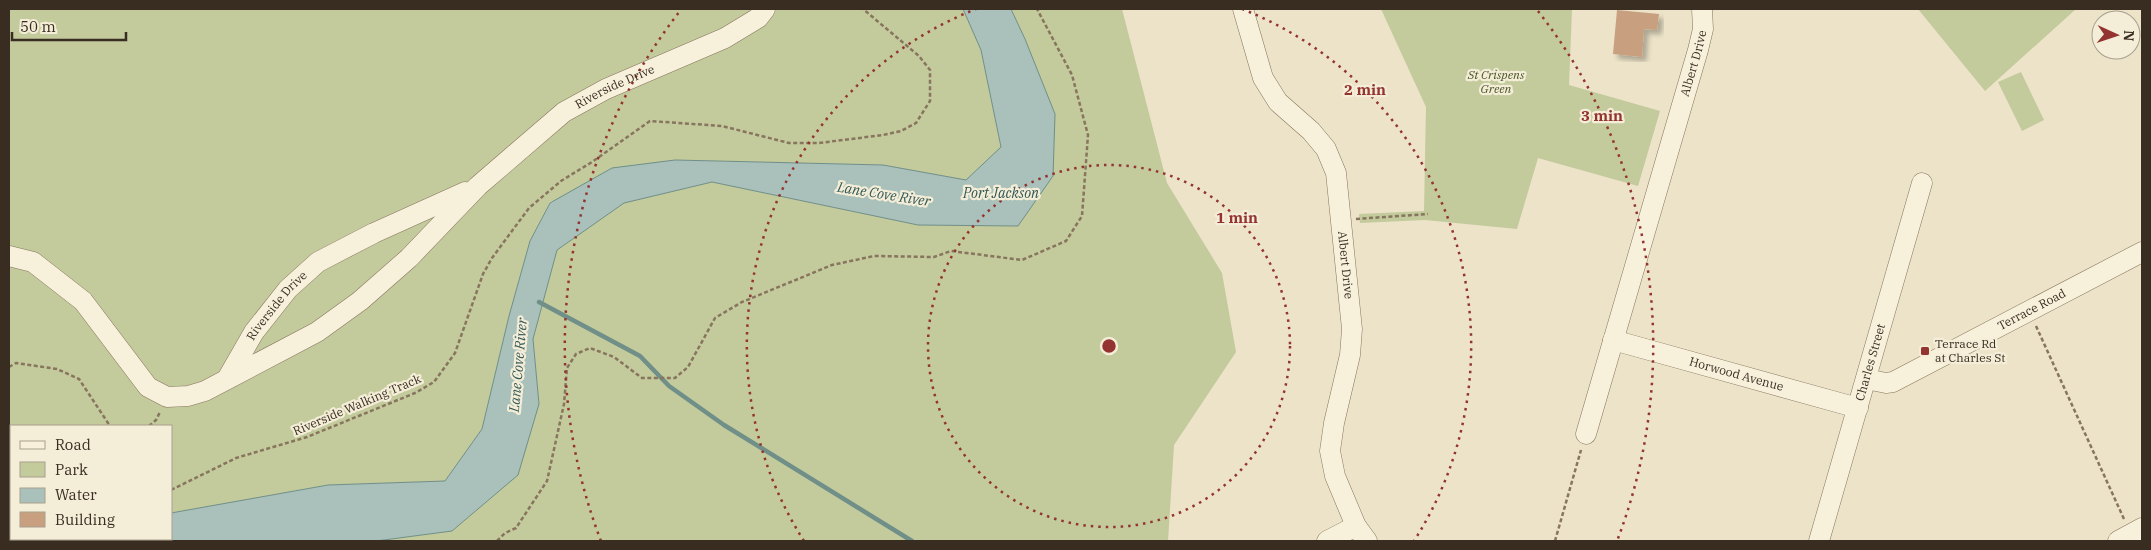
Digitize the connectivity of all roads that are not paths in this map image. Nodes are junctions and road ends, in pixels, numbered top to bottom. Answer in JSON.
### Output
{"nodes":[{"id":1,"x":766,"y":9,"type":"edge"},
{"id":2,"x":1243,"y":9,"type":"edge"},
{"id":3,"x":1702,"y":9,"type":"edge"},
{"id":4,"x":1922,"y":183,"type":"dead end"},
{"id":5,"x":478,"y":186,"type":"junction"},
{"id":6,"x":2142,"y":252,"type":"edge"},
{"id":7,"x":9,"y":256,"type":"edge"},
{"id":8,"x":1613,"y":340,"type":"junction"},
{"id":9,"x":226,"y":379,"type":"junction"},
{"id":10,"x":1866,"y":379,"type":"junction"},
{"id":11,"x":1858,"y":408,"type":"junction"},
{"id":12,"x":1586,"y":434,"type":"road end"},
{"id":13,"x":1361,"y":534,"type":"edge"},
{"id":14,"x":1327,"y":541,"type":"edge"},
{"id":15,"x":1819,"y":541,"type":"edge"}],
"edges":[{"from":1,"to":5,"type":"street","name":"Riverside Drive"},
{"from":2,"to":13,"type":"street","name":"Albert Drive"},
{"from":3,"to":8,"type":"street","name":"Albert Drive"},
{"from":4,"to":10,"type":"street","name":"Charles Street"},
{"from":5,"to":9,"type":"street","name":"Riverside Drive"},
{"from":5,"to":9,"type":"street","name":"Riverside Drive"},
{"from":6,"to":10,"type":"street","name":"Terrace Road"},
{"from":7,"to":9,"type":"street","name":"Riverside Drive"},
{"from":8,"to":11,"type":"street","name":"Horwood Avenue"},
{"from":8,"to":12,"type":"street","name":"Albert Drive"},
{"from":10,"to":11,"type":"street","name":"Charles Street"},
{"from":11,"to":15,"type":"street","name":"Charles Street"},
{"from":13,"to":14,"type":"street"}]}
